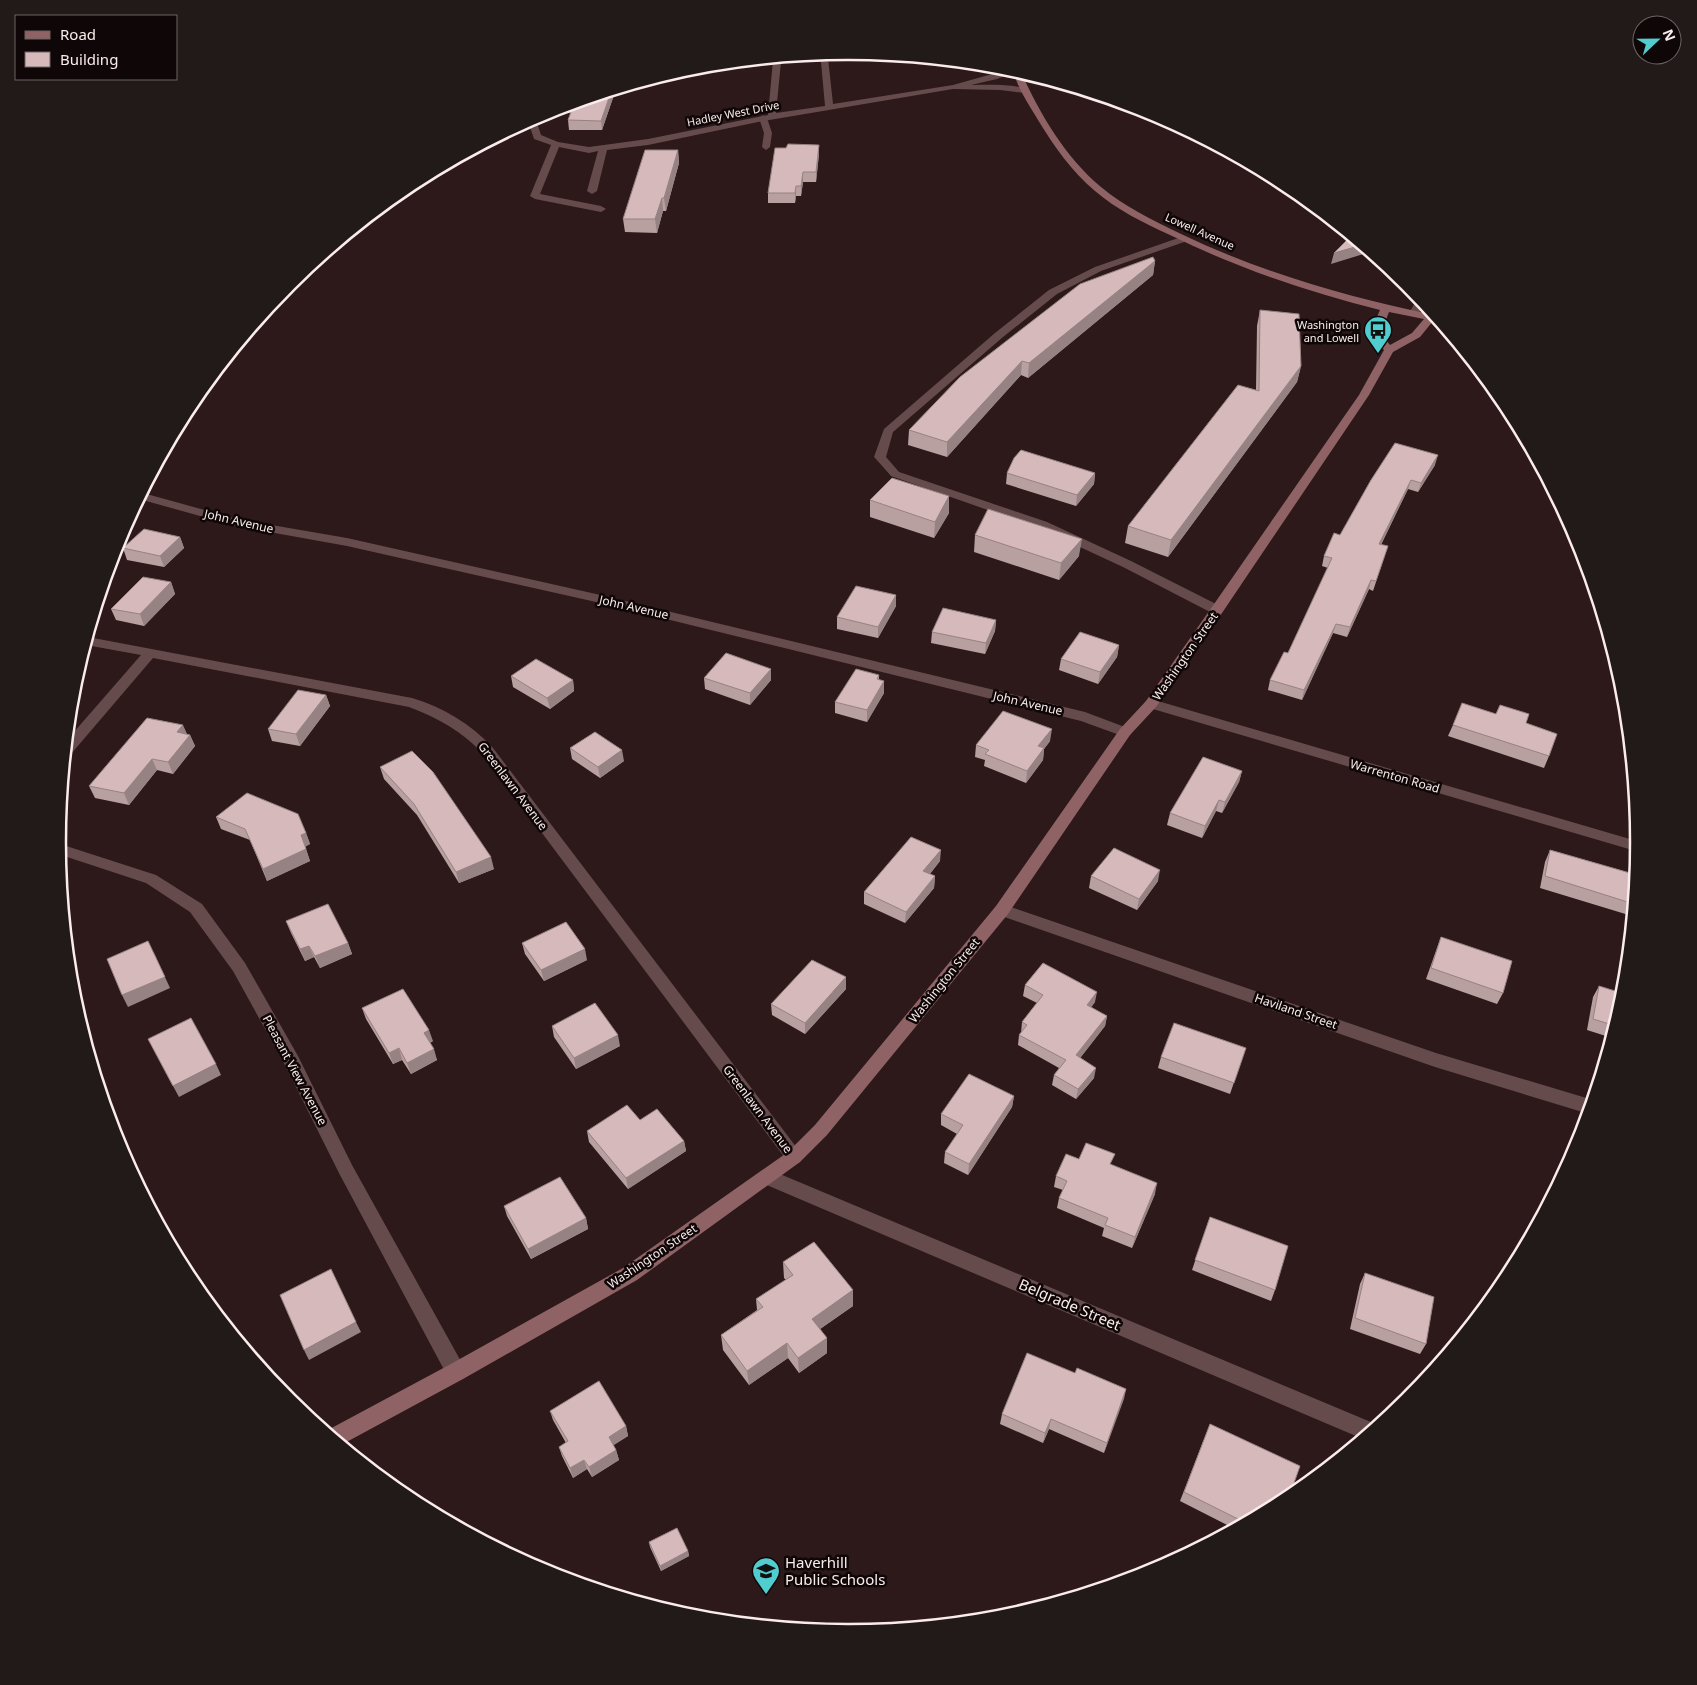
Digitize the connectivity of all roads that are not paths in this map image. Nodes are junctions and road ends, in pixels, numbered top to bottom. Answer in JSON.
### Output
{"nodes":[{"id":1,"x":826,"y":61,"type":"edge"},
{"id":2,"x":776,"y":64,"type":"edge"},
{"id":3,"x":1000,"y":75,"type":"edge"},
{"id":4,"x":1020,"y":80,"type":"edge"},
{"id":5,"x":953,"y":87,"type":"junction"},
{"id":6,"x":1025,"y":91,"type":"junction"},
{"id":7,"x":829,"y":107,"type":"junction"},
{"id":8,"x":767,"y":118,"type":"junction"},
{"id":9,"x":534,"y":127,"type":"edge"},
{"id":10,"x":556,"y":144,"type":"junction"},
{"id":11,"x":766,"y":147,"type":"dead end"},
{"id":12,"x":603,"y":148,"type":"junction"},
{"id":13,"x":592,"y":191,"type":"dead end"},
{"id":14,"x":601,"y":209,"type":"dead end"},
{"id":15,"x":1184,"y":239,"type":"junction"},
{"id":16,"x":1418,"y":306,"type":"edge"},
{"id":17,"x":1386,"y":308,"type":"junction"},
{"id":18,"x":1414,"y":314,"type":"junction"},
{"id":19,"x":1428,"y":317,"type":"edge"},
{"id":20,"x":1431,"y":321,"type":"edge"},
{"id":21,"x":1389,"y":350,"type":"junction"},
{"id":22,"x":146,"y":497,"type":"edge"},
{"id":23,"x":1217,"y":610,"type":"junction"},
{"id":24,"x":93,"y":642,"type":"edge"},
{"id":25,"x":150,"y":653,"type":"junction"},
{"id":26,"x":1151,"y":704,"type":"junction"},
{"id":27,"x":1125,"y":732,"type":"junction"},
{"id":28,"x":73,"y":743,"type":"edge"},
{"id":29,"x":1631,"y":845,"type":"edge"},
{"id":30,"x":66,"y":851,"type":"edge"},
{"id":31,"x":1002,"y":910,"type":"junction"},
{"id":32,"x":1584,"y":1106,"type":"edge"},
{"id":33,"x":794,"y":1157,"type":"junction"},
{"id":34,"x":768,"y":1177,"type":"junction"},
{"id":35,"x":456,"y":1372,"type":"junction"},
{"id":36,"x":1365,"y":1430,"type":"edge"},
{"id":37,"x":338,"y":1435,"type":"edge"}],
"edges":[{"from":1,"to":7,"type":"street"},
{"from":2,"to":8,"type":"street"},
{"from":3,"to":5,"type":"street","name":"Hadley West Drive"},
{"from":4,"to":6,"type":"street","name":"Lowell Avenue"},
{"from":5,"to":6,"type":"street","name":"Hadley West Drive"},
{"from":5,"to":7,"type":"street","name":"Hadley West Drive"},
{"from":6,"to":15,"type":"street","name":"Lowell Avenue"},
{"from":7,"to":8,"type":"street","name":"Hadley West Drive"},
{"from":8,"to":11,"type":"street"},
{"from":8,"to":12,"type":"street","name":"Hadley West Drive"},
{"from":9,"to":10,"type":"street","name":"Hadley West Drive"},
{"from":10,"to":12,"type":"street","name":"Hadley West Drive"},
{"from":10,"to":14,"type":"street"},
{"from":12,"to":13,"type":"street"},
{"from":15,"to":17,"type":"street","name":"Lowell Avenue"},
{"from":15,"to":23,"type":"street"},
{"from":16,"to":18,"type":"street"},
{"from":17,"to":18,"type":"street","name":"Lowell Avenue"},
{"from":17,"to":21,"type":"street"},
{"from":18,"to":19,"type":"street","name":"Lowell Avenue"},
{"from":20,"to":21,"type":"street"},
{"from":21,"to":23,"type":"street","name":"Washington Street"},
{"from":22,"to":27,"type":"street","name":"John Avenue"},
{"from":23,"to":26,"type":"street","name":"Washington Street"},
{"from":24,"to":25,"type":"street","name":"Greenlawn Avenue"},
{"from":25,"to":28,"type":"street"},
{"from":25,"to":33,"type":"street","name":"Greenlawn Avenue"},
{"from":26,"to":27,"type":"street","name":"Washington Street"},
{"from":26,"to":29,"type":"street","name":"Warrenton Road"},
{"from":27,"to":31,"type":"street","name":"Washington Street"},
{"from":30,"to":35,"type":"street","name":"Pleasant View Avenue"},
{"from":31,"to":32,"type":"street","name":"Haviland Street"},
{"from":31,"to":33,"type":"street","name":"Washington Street"},
{"from":33,"to":34,"type":"street","name":"Washington Street"},
{"from":34,"to":35,"type":"street","name":"Washington Street"},
{"from":34,"to":36,"type":"street","name":"Belgrade Street"},
{"from":35,"to":37,"type":"street","name":"Washington Street"}]}
